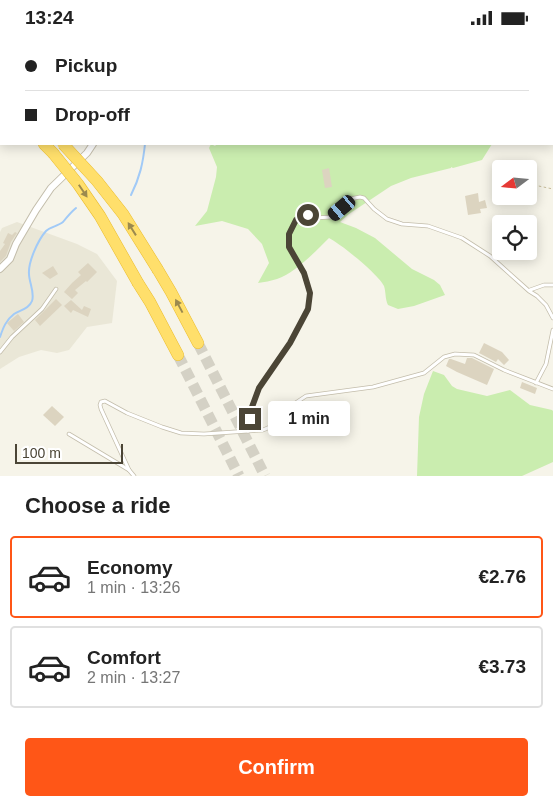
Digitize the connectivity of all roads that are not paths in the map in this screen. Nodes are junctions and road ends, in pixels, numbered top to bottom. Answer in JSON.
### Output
{"nodes":[{"id":1,"x":45,"y":145,"type":"edge"},
{"id":2,"x":64,"y":145,"type":"edge"},
{"id":3,"x":92,"y":145,"type":"edge"},
{"id":4,"x":0,"y":269,"type":"edge"},
{"id":5,"x":553,"y":285,"type":"edge"},
{"id":6,"x":56,"y":289,"type":"dead end"},
{"id":7,"x":529,"y":291,"type":"junction"},
{"id":8,"x":553,"y":318,"type":"edge"},
{"id":9,"x":553,"y":330,"type":"edge"},
{"id":10,"x":198,"y":343,"type":"tunnel mouth"},
{"id":11,"x":0,"y":352,"type":"edge"},
{"id":12,"x":178,"y":355,"type":"tunnel mouth"},
{"id":13,"x":536,"y":383,"type":"junction"},
{"id":14,"x":553,"y":389,"type":"edge"},
{"id":15,"x":248,"y":431,"type":"junction"},
{"id":16,"x":69,"y":434,"type":"dead end"},
{"id":17,"x":129,"y":470,"type":"junction"},
{"id":18,"x":134,"y":476,"type":"edge"}],
"edges":[{"from":1,"to":12,"type":"highway","one_way":true,"bridge":true},
{"from":10,"to":2,"type":"highway","one_way":true,"bridge":true},
{"from":3,"to":4,"type":"street"},
{"from":5,"to":7,"type":"lane"},
{"from":6,"to":11,"type":"lane"},
{"from":7,"to":8,"type":"lane"},
{"from":7,"to":15,"type":"lane"},
{"from":9,"to":13,"type":"lane"},
{"from":13,"to":14,"type":"lane"},
{"from":13,"to":15,"type":"lane"},
{"from":15,"to":17,"type":"lane"},
{"from":16,"to":17,"type":"lane"},
{"from":17,"to":18,"type":"lane"}]}
